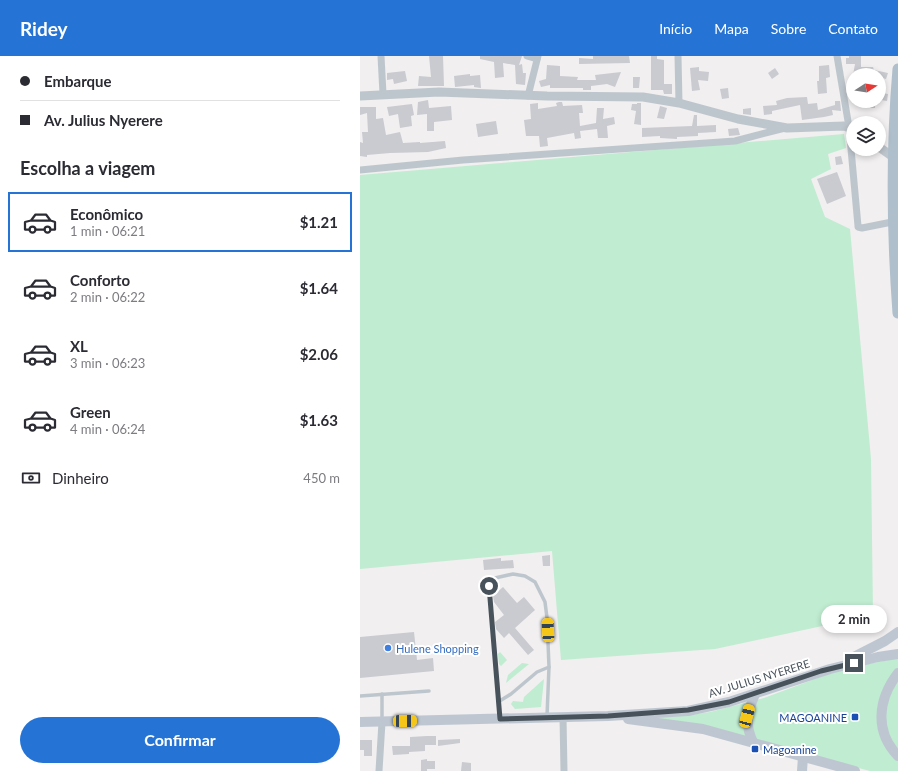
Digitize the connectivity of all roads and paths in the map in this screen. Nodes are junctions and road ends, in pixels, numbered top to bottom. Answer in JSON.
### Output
{"nodes":[{"id":1,"x":381,"y":56,"type":"edge"},
{"id":2,"x":526,"y":56,"type":"edge"},
{"id":3,"x":678,"y":56,"type":"edge"},
{"id":4,"x":837,"y":56,"type":"edge"},
{"id":5,"x":538,"y":58,"type":"edge"},
{"id":6,"x":898,"y":69,"type":"edge"},
{"id":7,"x":383,"y":94,"type":"junction"},
{"id":8,"x":360,"y":96,"type":"edge"},
{"id":9,"x":528,"y":96,"type":"junction"},
{"id":10,"x":898,"y":98,"type":"edge"},
{"id":11,"x":679,"y":103,"type":"junction"},
{"id":12,"x":849,"y":116,"type":"edge"},
{"id":13,"x":846,"y":127,"type":"edge"},
{"id":14,"x":787,"y":128,"type":"junction"},
{"id":15,"x":886,"y":152,"type":"edge"},
{"id":16,"x":853,"y":156,"type":"edge"},
{"id":17,"x":896,"y":159,"type":"junction"},
{"id":18,"x":360,"y":170,"type":"edge"},
{"id":19,"x":896,"y":221,"type":"edge"},
{"id":20,"x":898,"y":264,"type":"edge"},
{"id":21,"x":898,"y":313,"type":"edge"},
{"id":22,"x":898,"y":632,"type":"edge"},
{"id":23,"x":898,"y":654,"type":"edge"},
{"id":24,"x":550,"y":667,"type":"junction"},
{"id":25,"x":826,"y":670,"type":"junction"},
{"id":26,"x":898,"y":673,"type":"edge"},
{"id":27,"x":429,"y":691,"type":"dead end"},
{"id":28,"x":382,"y":694,"type":"junction"},
{"id":29,"x":755,"y":694,"type":"junction"},
{"id":30,"x":360,"y":696,"type":"edge"},
{"id":31,"x":498,"y":702,"type":"junction"},
{"id":32,"x":608,"y":716,"type":"junction"},
{"id":33,"x":563,"y":717,"type":"junction"},
{"id":34,"x":547,"y":718,"type":"junction"},
{"id":35,"x":500,"y":719,"type":"junction"},
{"id":36,"x":360,"y":722,"type":"edge"},
{"id":37,"x":382,"y":722,"type":"junction"},
{"id":38,"x":754,"y":744,"type":"junction"},
{"id":39,"x":898,"y":756,"type":"edge"},
{"id":40,"x":898,"y":759,"type":"edge"},
{"id":41,"x":802,"y":766,"type":"edge"},
{"id":42,"x":379,"y":771,"type":"edge"},
{"id":43,"x":564,"y":771,"type":"edge"},
{"id":44,"x":855,"y":771,"type":"edge"}],
"edges":[{"from":1,"to":7,"type":"street"},
{"from":2,"to":5,"type":"street"},
{"from":3,"to":11,"type":"street"},
{"from":4,"to":12,"type":"street"},
{"from":5,"to":9,"type":"street"},
{"from":6,"to":21,"type":"main road"},
{"from":7,"to":8,"type":"street"},
{"from":7,"to":9,"type":"street"},
{"from":9,"to":11,"type":"street"},
{"from":10,"to":17,"type":"main road"},
{"from":11,"to":14,"type":"street"},
{"from":13,"to":14,"type":"street"},
{"from":14,"to":18,"type":"street"},
{"from":15,"to":17,"type":"street"},
{"from":16,"to":19,"type":"street"},
{"from":17,"to":19,"type":"main road"},
{"from":19,"to":20,"type":"main road"},
{"from":22,"to":25,"type":"main road"},
{"from":23,"to":25,"type":"main road","name":"AV. JULIUS NYERERE"},
{"from":24,"to":31,"type":"lane"},
{"from":24,"to":31,"type":"lane"},
{"from":24,"to":34,"type":"lane"},
{"from":25,"to":29,"type":"main road","name":"AV. JULIUS NYERERE"},
{"from":26,"to":39,"type":"main road"},
{"from":26,"to":40,"type":"lane"},
{"from":27,"to":28,"type":"lane"},
{"from":28,"to":30,"type":"lane"},
{"from":28,"to":37,"type":"lane"},
{"from":29,"to":32,"type":"main road","name":"AV. JULIUS NYERERE"},
{"from":29,"to":38,"type":"main road"},
{"from":31,"to":35,"type":"lane"},
{"from":32,"to":33,"type":"main road","name":"AV. JULIUS NYERERE"},
{"from":32,"to":38,"type":"main road","name":"AV. JULIUS NYERERE"},
{"from":33,"to":34,"type":"main road","name":"AV. JULIUS NYERERE"},
{"from":33,"to":43,"type":"street"},
{"from":34,"to":35,"type":"main road","name":"AV. JULIUS NYERERE"},
{"from":35,"to":37,"type":"main road","name":"AV. JULIUS NYERERE"},
{"from":36,"to":37,"type":"main road","name":"AV. JULIUS NYERERE"},
{"from":37,"to":42,"type":"street"},
{"from":38,"to":41,"type":"main road","name":"AV. JULIUS NYERERE"},
{"from":41,"to":44,"type":"main road","name":"AV. JULIUS NYERERE"}]}
